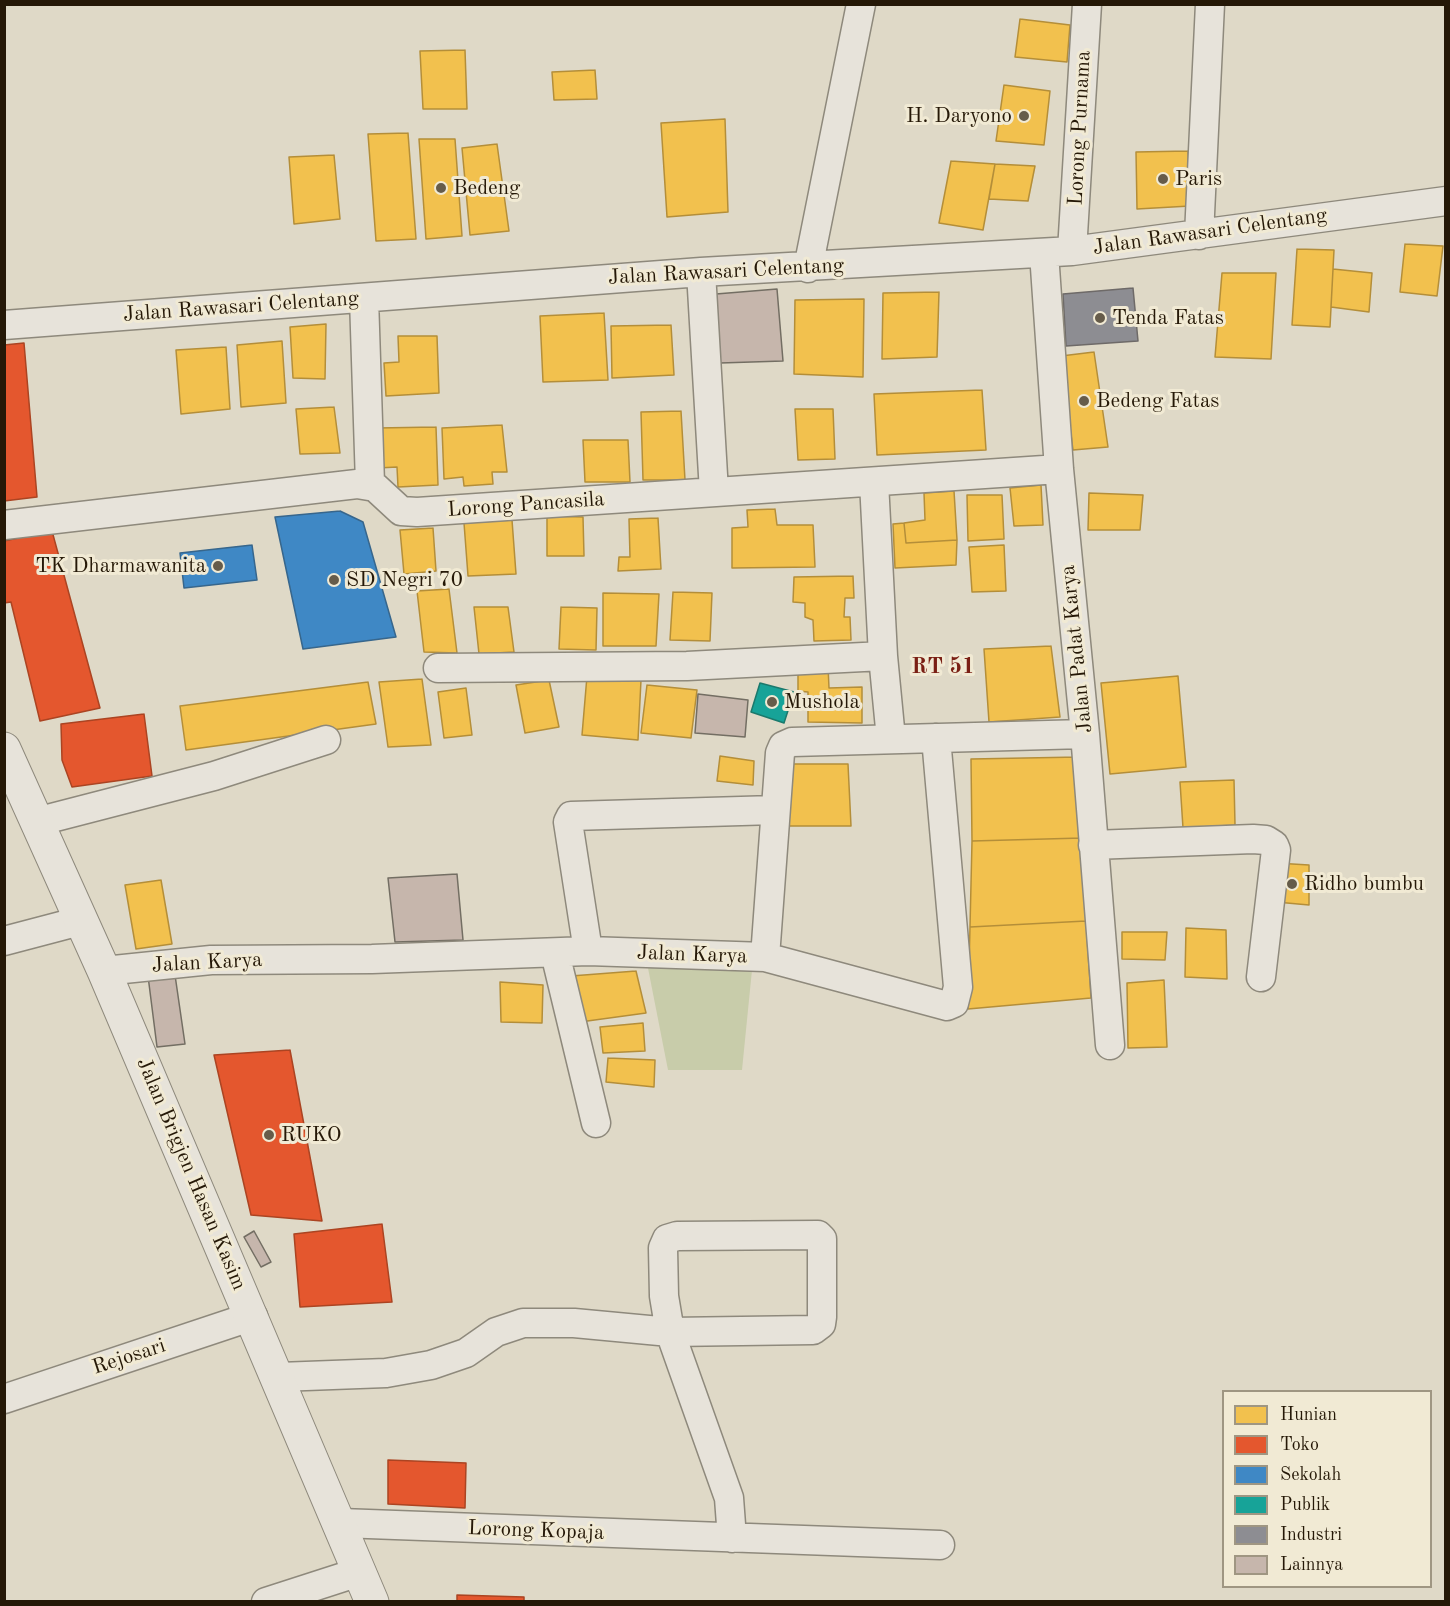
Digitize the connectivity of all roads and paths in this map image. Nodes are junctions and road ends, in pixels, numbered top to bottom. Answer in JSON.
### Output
{"nodes":[{"id":1,"x":861,"y":4,"type":"edge"},
{"id":2,"x":1087,"y":4,"type":"edge"},
{"id":3,"x":1210,"y":4,"type":"edge"},
{"id":4,"x":1446,"y":201,"type":"edge"},
{"id":5,"x":1199,"y":235,"type":"junction"},
{"id":6,"x":1072,"y":251,"type":"junction"},
{"id":7,"x":1044,"y":253,"type":"junction"},
{"id":8,"x":808,"y":268,"type":"junction"},
{"id":9,"x":701,"y":272,"type":"junction"},
{"id":10,"x":364,"y":297,"type":"junction"},
{"id":11,"x":4,"y":325,"type":"edge"},
{"id":12,"x":1059,"y":469,"type":"junction"},
{"id":13,"x":874,"y":482,"type":"junction"},
{"id":14,"x":370,"y":484,"type":"junction"},
{"id":15,"x":714,"y":492,"type":"junction"},
{"id":16,"x":4,"y":525,"type":"edge"},
{"id":17,"x":883,"y":656,"type":"junction"},
{"id":18,"x":438,"y":668,"type":"dead end"},
{"id":19,"x":1085,"y":734,"type":"junction"},
{"id":20,"x":936,"y":738,"type":"junction"},
{"id":21,"x":891,"y":739,"type":"junction"},
{"id":22,"x":326,"y":740,"type":"dead end"},
{"id":23,"x":4,"y":749,"type":"edge"},
{"id":24,"x":775,"y":810,"type":"junction"},
{"id":25,"x":36,"y":822,"type":"junction"},
{"id":26,"x":1093,"y":844,"type":"junction"},
{"id":27,"x":80,"y":921,"type":"junction"},
{"id":28,"x":4,"y":941,"type":"edge"},
{"id":29,"x":588,"y":951,"type":"junction"},
{"id":30,"x":555,"y":953,"type":"junction"},
{"id":31,"x":765,"y":957,"type":"junction"},
{"id":32,"x":104,"y":971,"type":"junction"},
{"id":33,"x":1262,"y":977,"type":"dead end"},
{"id":34,"x":1110,"y":1045,"type":"dead end"},
{"id":35,"x":596,"y":1123,"type":"dead end"},
{"id":36,"x":253,"y":1316,"type":"junction"},
{"id":37,"x":670,"y":1332,"type":"junction"},
{"id":38,"x":279,"y":1377,"type":"junction"},
{"id":39,"x":4,"y":1399,"type":"edge"},
{"id":40,"x":341,"y":1523,"type":"junction"},
{"id":41,"x":732,"y":1538,"type":"junction"},
{"id":42,"x":940,"y":1545,"type":"dead end"},
{"id":43,"x":366,"y":1587,"type":"edge"},
{"id":44,"x":266,"y":1602,"type":"edge"}],
"edges":[{"from":1,"to":8,"type":"street"},
{"from":2,"to":6,"type":"street","name":"Lorong Purnama"},
{"from":3,"to":5,"type":"street"},
{"from":4,"to":5,"type":"street","name":"Jalan Rawasari Celentang"},
{"from":5,"to":6,"type":"street","name":"Jalan Rawasari Celentang"},
{"from":6,"to":7,"type":"street","name":"Jalan Rawasari Celentang"},
{"from":7,"to":8,"type":"street","name":"Jalan Rawasari Celentang"},
{"from":7,"to":12,"type":"street","name":"Jalan Padat Karya"},
{"from":8,"to":9,"type":"street","name":"Jalan Rawasari Celentang"},
{"from":9,"to":10,"type":"street","name":"Jalan Rawasari Celentang"},
{"from":9,"to":15,"type":"street"},
{"from":10,"to":11,"type":"street","name":"Jalan Rawasari Celentang"},
{"from":10,"to":14,"type":"street"},
{"from":12,"to":13,"type":"street","name":"Lorong Pancasila"},
{"from":12,"to":19,"type":"street","name":"Jalan Padat Karya"},
{"from":13,"to":15,"type":"street","name":"Lorong Pancasila"},
{"from":13,"to":17,"type":"street"},
{"from":14,"to":15,"type":"street","name":"Lorong Pancasila"},
{"from":14,"to":16,"type":"street"},
{"from":17,"to":18,"type":"street"},
{"from":17,"to":21,"type":"street"},
{"from":19,"to":20,"type":"street","name":"Jalan Karya"},
{"from":19,"to":26,"type":"street","name":"Jalan Padat Karya"},
{"from":20,"to":21,"type":"street","name":"Jalan Karya"},
{"from":20,"to":31,"type":"street"},
{"from":21,"to":24,"type":"street","name":"Jalan Karya"},
{"from":22,"to":25,"type":"street"},
{"from":23,"to":25,"type":"street","name":"Jalan Brigjen Hasan Kasim"},
{"from":24,"to":29,"type":"street"},
{"from":24,"to":31,"type":"street","name":"Jalan Karya"},
{"from":25,"to":27,"type":"street","name":"Jalan Brigjen Hasan Kasim"},
{"from":26,"to":33,"type":"street"},
{"from":26,"to":34,"type":"street","name":"Jalan Padat Karya"},
{"from":27,"to":28,"type":"street"},
{"from":27,"to":32,"type":"street","name":"Jalan Brigjen Hasan Kasim"},
{"from":29,"to":30,"type":"street","name":"Jalan Karya"},
{"from":29,"to":31,"type":"street","name":"Jalan Karya"},
{"from":30,"to":32,"type":"street","name":"Jalan Karya"},
{"from":30,"to":35,"type":"street"},
{"from":32,"to":36,"type":"street","name":"Jalan Brigjen Hasan Kasim"},
{"from":36,"to":38,"type":"street","name":"Jalan Brigjen Hasan Kasim"},
{"from":36,"to":39,"type":"street","name":"Rejosari"},
{"from":37,"to":37,"type":"street"},
{"from":37,"to":38,"type":"street"},
{"from":37,"to":41,"type":"street"},
{"from":38,"to":40,"type":"street","name":"Jalan Brigjen Hasan Kasim"},
{"from":40,"to":41,"type":"street","name":"Lorong Kopaja"},
{"from":40,"to":43,"type":"street","name":"Jalan Brigjen Hasan Kasim"},
{"from":41,"to":42,"type":"street","name":"Lorong Kopaja"},
{"from":43,"to":44,"type":"street"}]}
